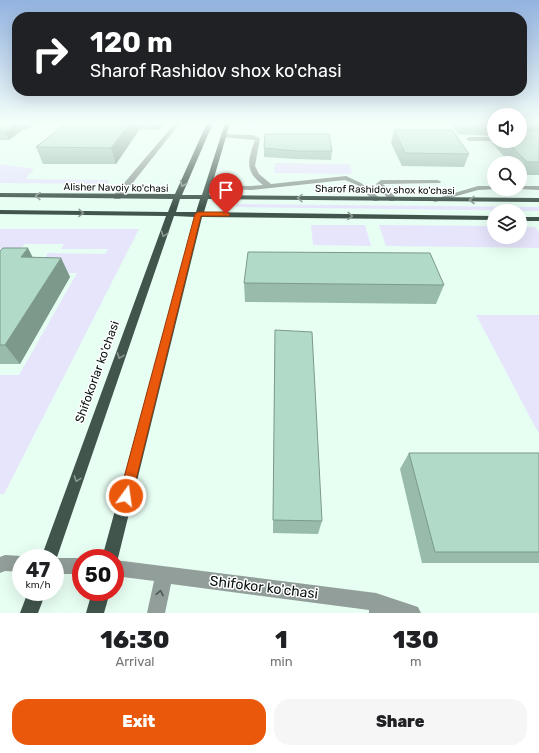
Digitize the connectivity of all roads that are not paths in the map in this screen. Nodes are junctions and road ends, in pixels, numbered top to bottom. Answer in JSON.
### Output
{"nodes":[{"id":1,"x":154,"y":152,"type":"edge"},
{"id":2,"x":197,"y":152,"type":"edge"},
{"id":3,"x":219,"y":152,"type":"edge"},
{"id":4,"x":254,"y":152,"type":"edge"},
{"id":5,"x":438,"y":182,"type":"dead end"},
{"id":6,"x":270,"y":186,"type":"junction"},
{"id":7,"x":487,"y":188,"type":"edge"},
{"id":8,"x":527,"y":188,"type":"edge"},
{"id":9,"x":539,"y":188,"type":"edge"},
{"id":10,"x":206,"y":192,"type":"junction"},
{"id":11,"x":0,"y":195,"type":"edge"},
{"id":12,"x":117,"y":197,"type":"junction"},
{"id":13,"x":177,"y":197,"type":"junction"},
{"id":14,"x":231,"y":197,"type":"joint"},
{"id":15,"x":377,"y":199,"type":"junction"},
{"id":16,"x":393,"y":199,"type":"junction"},
{"id":17,"x":435,"y":200,"type":"junction"},
{"id":18,"x":539,"y":200,"type":"edge"},
{"id":19,"x":0,"y":212,"type":"edge"},
{"id":20,"x":171,"y":214,"type":"junction"},
{"id":21,"x":198,"y":214,"type":"junction"},
{"id":22,"x":487,"y":218,"type":"edge"},
{"id":23,"x":527,"y":219,"type":"edge"},
{"id":24,"x":539,"y":219,"type":"edge"},
{"id":25,"x":52,"y":549,"type":"edge"},
{"id":26,"x":112,"y":549,"type":"edge"},
{"id":27,"x":12,"y":564,"type":"edge"},
{"id":28,"x":0,"y":565,"type":"edge"},
{"id":29,"x":124,"y":569,"type":"edge"},
{"id":30,"x":164,"y":574,"type":"junction"},
{"id":31,"x":34,"y":601,"type":"edge"},
{"id":32,"x":98,"y":601,"type":"edge"},
{"id":33,"x":377,"y":607,"type":"edge"},
{"id":34,"x":29,"y":613,"type":"edge"},
{"id":35,"x":95,"y":613,"type":"edge"},
{"id":36,"x":156,"y":613,"type":"edge"},
{"id":37,"x":412,"y":613,"type":"edge"}],
"edges":[{"from":1,"to":12,"type":"street"},
{"from":2,"to":13,"type":"main road","name":"Shifokorlar ko'chasi","one_way":true},
{"from":3,"to":10,"type":"main road"},
{"from":4,"to":6,"type":"street"},
{"from":5,"to":16,"type":"street"},
{"from":6,"to":10,"type":"street"},
{"from":6,"to":15,"type":"street"},
{"from":7,"to":17,"type":"street"},
{"from":8,"to":9,"type":"street"},
{"from":10,"to":13,"type":"main road","name":"Alisher Navoiy ko'chasi"},
{"from":10,"to":14,"type":"main road","name":"Alisher Navoiy ko'chasi"},
{"from":10,"to":21,"type":"main road"},
{"from":12,"to":11,"type":"main road","name":"Alisher Navoiy ko'chasi","one_way":true},
{"from":12,"to":13,"type":"main road","name":"Alisher Navoiy ko'chasi"},
{"from":13,"to":20,"type":"main road","name":"Shifokorlar ko'chasi"},
{"from":15,"to":14,"type":"main road","name":"Sharof Rashidov shox ko'chasi","one_way":true},
{"from":15,"to":16,"type":"main road","name":"Sharof Rashidov shox ko'chasi"},
{"from":16,"to":17,"type":"main road","name":"Sharof Rashidov shox ko'chasi"},
{"from":18,"to":17,"type":"main road","name":"Sharof Rashidov shox ko'chasi","one_way":true},
{"from":19,"to":20,"type":"main road","one_way":true},
{"from":20,"to":21,"type":"main road"},
{"from":20,"to":25,"type":"main road","name":"Shifokorlar ko'chasi","one_way":true},
{"from":21,"to":22,"type":"main road","one_way":true},
{"from":21,"to":26,"type":"main road"},
{"from":23,"to":24,"type":"main road"},
{"from":27,"to":28,"type":"street"},
{"from":29,"to":30,"type":"street","name":"Shifokor ko'chasi"},
{"from":30,"to":33,"type":"street","name":"Shifokor ko'chasi"},
{"from":36,"to":30,"type":"street","one_way":true},
{"from":31,"to":34,"type":"main road"},
{"from":32,"to":35,"type":"main road"},
{"from":33,"to":37,"type":"street","name":"Shifokor ko'chasi"}]}
